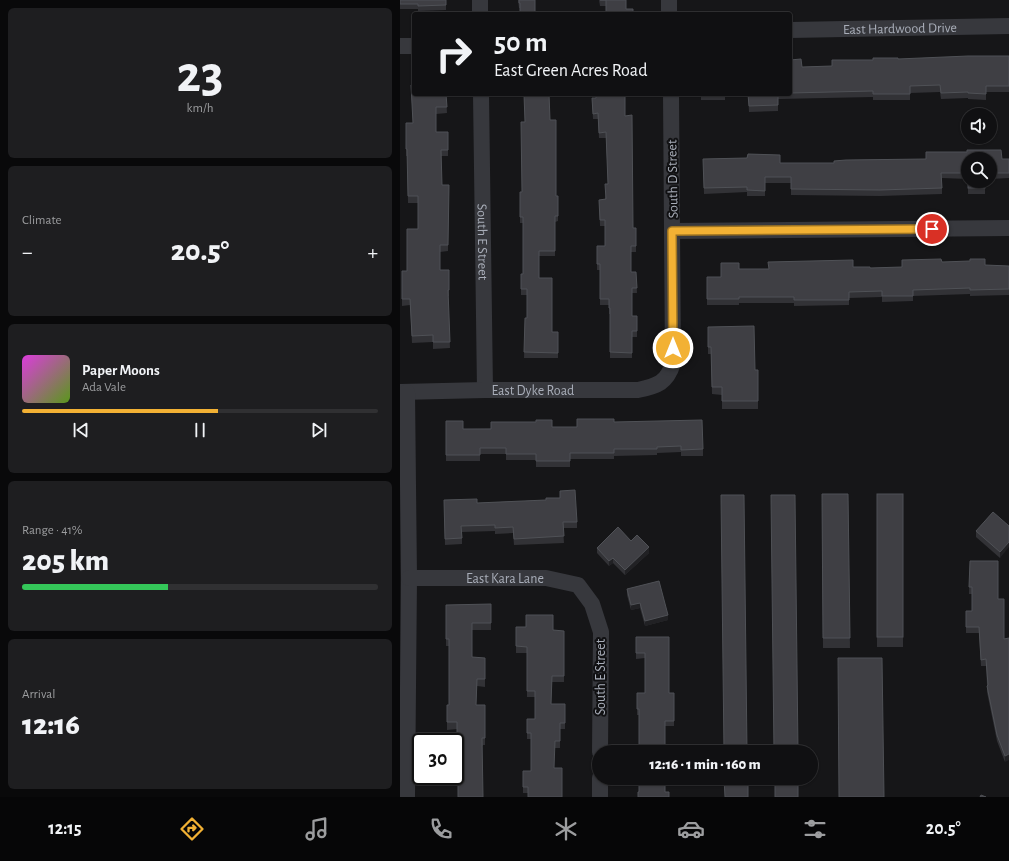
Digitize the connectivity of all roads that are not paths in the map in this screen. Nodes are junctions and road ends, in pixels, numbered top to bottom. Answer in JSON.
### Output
{"nodes":[{"id":1,"x":480,"y":0,"type":"edge"},
{"id":2,"x":669,"y":0,"type":"edge"},
{"id":3,"x":480,"y":12,"type":"edge"},
{"id":4,"x":669,"y":12,"type":"edge"},
{"id":5,"x":1009,"y":26,"type":"edge"},
{"id":6,"x":792,"y":30,"type":"edge"},
{"id":7,"x":400,"y":46,"type":"edge"},
{"id":8,"x":412,"y":46,"type":"edge"},
{"id":9,"x":481,"y":96,"type":"edge"},
{"id":10,"x":671,"y":96,"type":"edge"},
{"id":11,"x":1009,"y":228,"type":"edge"},
{"id":12,"x":672,"y":231,"type":"junction"},
{"id":13,"x":664,"y":381,"type":"joint"},
{"id":14,"x":485,"y":390,"type":"junction"},
{"id":15,"x":403,"y":392,"type":"edge"},
{"id":16,"x":409,"y":578,"type":"junction"},
{"id":17,"x":592,"y":604,"type":"joint"},
{"id":18,"x":600,"y":745,"type":"edge"},
{"id":19,"x":600,"y":785,"type":"edge"},
{"id":20,"x":407,"y":797,"type":"edge"},
{"id":21,"x":600,"y":797,"type":"edge"}],
"edges":[{"from":1,"to":3,"type":"street"},
{"from":2,"to":4,"type":"street"},
{"from":5,"to":6,"type":"street","name":"East Hardwood Drive"},
{"from":7,"to":8,"type":"street"},
{"from":9,"to":14,"type":"street","name":"South E Street"},
{"from":10,"to":12,"type":"street","name":"South D Street"},
{"from":11,"to":12,"type":"street"},
{"from":12,"to":13,"type":"street","name":"South D Street"},
{"from":13,"to":14,"type":"street","name":"East Dyke Road"},
{"from":14,"to":15,"type":"street","name":"East Dyke Road"},
{"from":15,"to":16,"type":"street"},
{"from":16,"to":17,"type":"street","name":"East Kara Lane"},
{"from":16,"to":20,"type":"street"},
{"from":17,"to":18,"type":"street","name":"South E Street"},
{"from":19,"to":21,"type":"street"}]}
